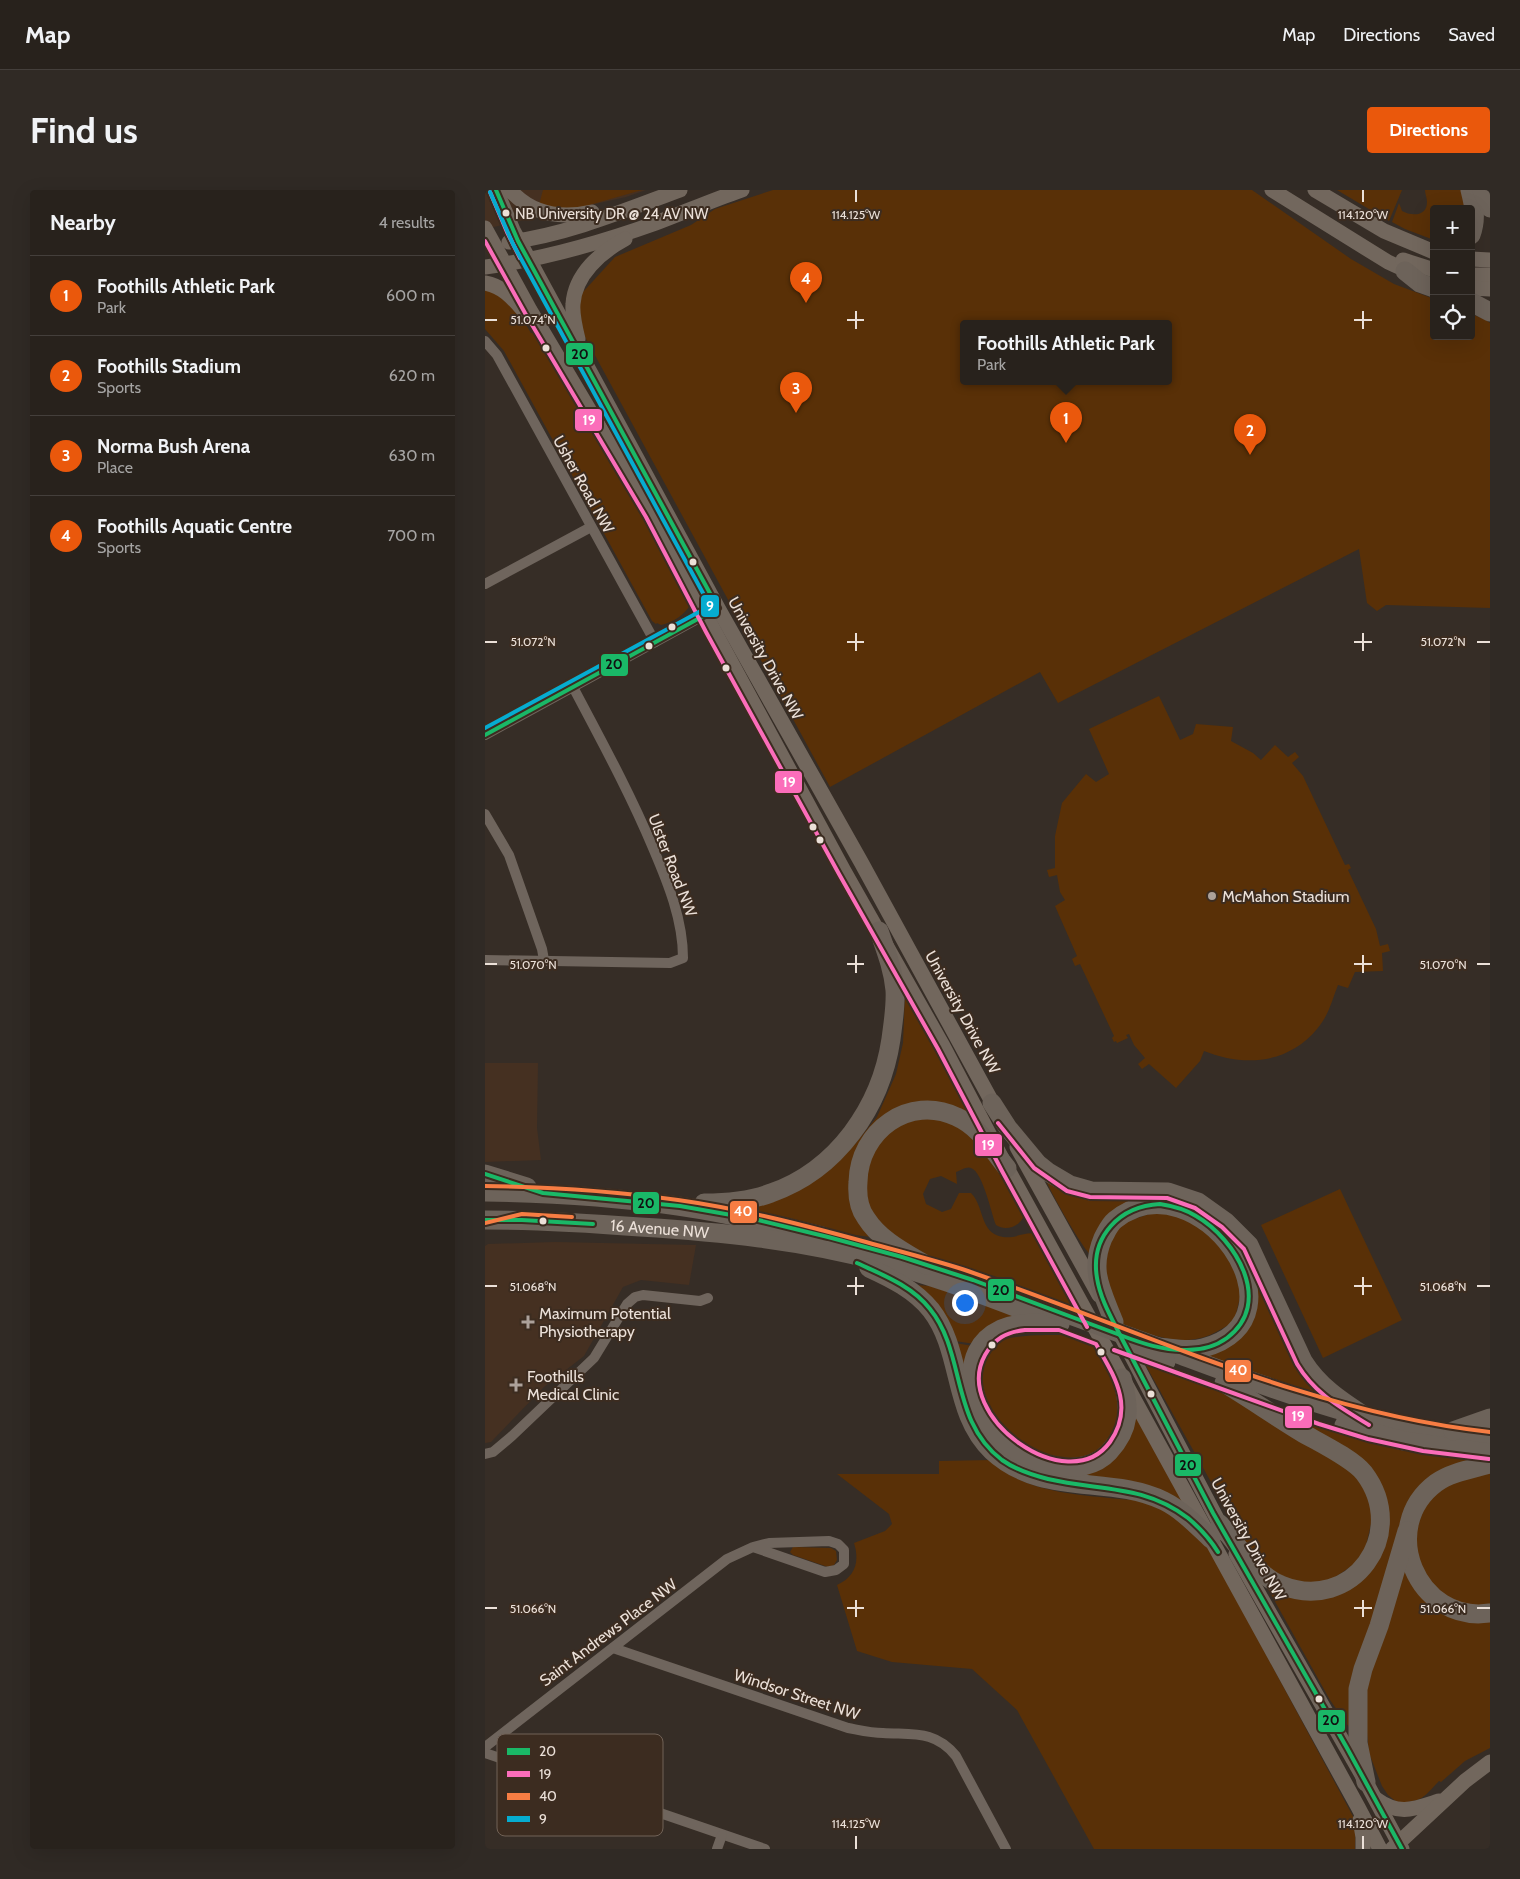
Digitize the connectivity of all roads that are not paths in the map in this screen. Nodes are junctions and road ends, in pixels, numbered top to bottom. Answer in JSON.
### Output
{"nodes":[{"id":1,"x":496,"y":190,"type":"edge"},
{"id":2,"x":511,"y":190,"type":"edge"},
{"id":3,"x":680,"y":190,"type":"edge"},
{"id":4,"x":742,"y":190,"type":"edge"},
{"id":5,"x":1272,"y":190,"type":"edge"},
{"id":6,"x":1315,"y":190,"type":"edge"},
{"id":7,"x":1470,"y":190,"type":"edge"},
{"id":8,"x":1482,"y":190,"type":"edge"},
{"id":9,"x":659,"y":198,"type":"junction"},
{"id":10,"x":1473,"y":205,"type":"edge"},
{"id":11,"x":1490,"y":208,"type":"edge"},
{"id":12,"x":655,"y":223,"type":"junction"},
{"id":13,"x":485,"y":228,"type":"edge"},
{"id":14,"x":519,"y":240,"type":"junction"},
{"id":15,"x":489,"y":244,"type":"edge"},
{"id":16,"x":1430,"y":251,"type":"edge"},
{"id":17,"x":1375,"y":253,"type":"junction"},
{"id":18,"x":1475,"y":259,"type":"edge"},
{"id":19,"x":529,"y":260,"type":"junction"},
{"id":20,"x":1490,"y":260,"type":"edge"},
{"id":21,"x":505,"y":264,"type":"junction"},
{"id":22,"x":485,"y":267,"type":"edge"},
{"id":23,"x":1430,"y":269,"type":"edge"},
{"id":24,"x":1405,"y":271,"type":"junction"},
{"id":25,"x":1475,"y":275,"type":"edge"},
{"id":26,"x":1490,"y":275,"type":"edge"},
{"id":27,"x":1430,"y":280,"type":"edge"},
{"id":28,"x":485,"y":282,"type":"edge"},
{"id":29,"x":1430,"y":287,"type":"edge"},
{"id":30,"x":1475,"y":288,"type":"edge"},
{"id":31,"x":1490,"y":289,"type":"edge"},
{"id":32,"x":1475,"y":304,"type":"edge"},
{"id":33,"x":1490,"y":312,"type":"edge"},
{"id":34,"x":541,"y":329,"type":"junction"},
{"id":35,"x":485,"y":341,"type":"edge"},
{"id":36,"x":582,"y":357,"type":"junction"},
{"id":37,"x":591,"y":527,"type":"junction"},
{"id":38,"x":485,"y":584,"type":"edge"},
{"id":39,"x":718,"y":608,"type":"junction"},
{"id":40,"x":704,"y":615,"type":"junction"},
{"id":41,"x":655,"y":642,"type":"junction"},
{"id":42,"x":573,"y":687,"type":"junction"},
{"id":43,"x":485,"y":735,"type":"edge"},
{"id":44,"x":485,"y":814,"type":"edge"},
{"id":45,"x":879,"y":932,"type":"junction"},
{"id":46,"x":485,"y":960,"type":"edge"},
{"id":47,"x":544,"y":960,"type":"junction"},
{"id":48,"x":993,"y":1104,"type":"junction"},
{"id":49,"x":1007,"y":1168,"type":"junction"},
{"id":50,"x":485,"y":1174,"type":"edge"},
{"id":51,"x":485,"y":1192,"type":"edge"},
{"id":52,"x":544,"y":1193,"type":"junction"},
{"id":53,"x":677,"y":1206,"type":"junction"},
{"id":54,"x":485,"y":1220,"type":"edge"},
{"id":55,"x":522,"y":1220,"type":"junction"},
{"id":56,"x":485,"y":1229,"type":"edge"},
{"id":57,"x":827,"y":1249,"type":"junction"},
{"id":58,"x":926,"y":1265,"type":"junction"},
{"id":59,"x":708,"y":1298,"type":"dead end"},
{"id":60,"x":1056,"y":1316,"type":"junction"},
{"id":61,"x":1114,"y":1322,"type":"junction"},
{"id":62,"x":1162,"y":1355,"type":"junction"},
{"id":63,"x":1122,"y":1378,"type":"junction"},
{"id":64,"x":1224,"y":1383,"type":"junction"},
{"id":65,"x":1490,"y":1418,"type":"edge"},
{"id":66,"x":1369,"y":1419,"type":"junction"},
{"id":67,"x":1437,"y":1432,"type":"junction"},
{"id":68,"x":1490,"y":1438,"type":"edge"},
{"id":69,"x":1490,"y":1453,"type":"edge"},
{"id":70,"x":485,"y":1454,"type":"edge"},
{"id":71,"x":1490,"y":1464,"type":"edge"},
{"id":72,"x":1407,"y":1531,"type":"junction"},
{"id":73,"x":1215,"y":1532,"type":"junction"},
{"id":74,"x":753,"y":1547,"type":"junction"},
{"id":75,"x":1490,"y":1613,"type":"edge"},
{"id":76,"x":613,"y":1648,"type":"junction"},
{"id":77,"x":502,"y":1734,"type":"edge"},
{"id":78,"x":497,"y":1738,"type":"edge"},
{"id":79,"x":485,"y":1747,"type":"edge"},
{"id":80,"x":485,"y":1753,"type":"edge"},
{"id":81,"x":497,"y":1757,"type":"edge"},
{"id":82,"x":1490,"y":1762,"type":"edge"},
{"id":83,"x":1371,"y":1790,"type":"junction"},
{"id":84,"x":1445,"y":1799,"type":"junction"},
{"id":85,"x":1358,"y":1806,"type":"junction"},
{"id":86,"x":663,"y":1815,"type":"edge"},
{"id":87,"x":722,"y":1835,"type":"junction"},
{"id":88,"x":1397,"y":1847,"type":"edge"},
{"id":89,"x":717,"y":1849,"type":"edge"},
{"id":90,"x":765,"y":1849,"type":"edge"},
{"id":91,"x":1006,"y":1849,"type":"edge"},
{"id":92,"x":1363,"y":1849,"type":"edge"},
{"id":93,"x":1379,"y":1849,"type":"edge"}],
"edges":[{"from":1,"to":14,"type":"street","name":"University Drive NW"},
{"from":2,"to":9,"type":"street"},
{"from":3,"to":9,"type":"street"},
{"from":4,"to":12,"type":"street"},
{"from":5,"to":17,"type":"street"},
{"from":6,"to":16,"type":"street"},
{"from":7,"to":10,"type":"highway"},
{"from":8,"to":11,"type":"highway"},
{"from":9,"to":14,"type":"street"},
{"from":12,"to":19,"type":"street"},
{"from":12,"to":36,"type":"street"},
{"from":13,"to":15,"type":"street","name":"University Drive NW"},
{"from":14,"to":15,"type":"street"},
{"from":14,"to":19,"type":"street","name":"University Drive NW"},
{"from":15,"to":21,"type":"street","name":"University Drive NW"},
{"from":17,"to":23,"type":"street"},
{"from":17,"to":24,"type":"street"},
{"from":18,"to":20,"type":"street"},
{"from":19,"to":21,"type":"street"},
{"from":19,"to":36,"type":"street","name":"University Drive NW"},
{"from":21,"to":22,"type":"street"},
{"from":21,"to":34,"type":"street","name":"University Drive NW"},
{"from":24,"to":27,"type":"street"},
{"from":24,"to":29,"type":"highway"},
{"from":25,"to":26,"type":"street"},
{"from":28,"to":34,"type":"street"},
{"from":30,"to":31,"type":"street"},
{"from":32,"to":33,"type":"highway"},
{"from":34,"to":40,"type":"street","name":"University Drive NW"},
{"from":35,"to":37,"type":"street","name":"Usher Road NW"},
{"from":36,"to":39,"type":"street","name":"University Drive NW"},
{"from":37,"to":38,"type":"street"},
{"from":37,"to":41,"type":"street","name":"Usher Road NW"},
{"from":39,"to":40,"type":"street"},
{"from":39,"to":48,"type":"street","name":"University Drive NW"},
{"from":40,"to":41,"type":"street"},
{"from":40,"to":45,"type":"street","name":"University Drive NW"},
{"from":41,"to":42,"type":"street"},
{"from":42,"to":43,"type":"street"},
{"from":42,"to":47,"type":"street","name":"Ulster Road NW"},
{"from":44,"to":47,"type":"street"},
{"from":45,"to":49,"type":"street","name":"University Drive NW"},
{"from":45,"to":53,"type":"highway"},
{"from":46,"to":47,"type":"street","name":"Ulster Road NW"},
{"from":48,"to":61,"type":"street","name":"University Drive NW"},
{"from":48,"to":66,"type":"highway"},
{"from":49,"to":58,"type":"highway"},
{"from":49,"to":63,"type":"street","name":"University Drive NW"},
{"from":50,"to":52,"type":"highway"},
{"from":51,"to":52,"type":"highway","name":"16 Avenue NW"},
{"from":52,"to":53,"type":"highway","name":"16 Avenue NW"},
{"from":53,"to":58,"type":"highway","name":"16 Avenue NW"},
{"from":54,"to":55,"type":"highway","name":"16 Avenue NW"},
{"from":55,"to":56,"type":"highway"},
{"from":55,"to":57,"type":"highway","name":"16 Avenue NW"},
{"from":57,"to":60,"type":"highway","name":"16 Avenue NW"},
{"from":57,"to":73,"type":"highway"},
{"from":58,"to":60,"type":"highway","name":"16 Avenue NW"},
{"from":59,"to":70,"type":"street"},
{"from":60,"to":62,"type":"highway","name":"16 Avenue NW","bridge":true},
{"from":60,"to":63,"type":"highway"},
{"from":61,"to":62,"type":"highway"},
{"from":61,"to":73,"type":"street","name":"University Drive NW"},
{"from":62,"to":64,"type":"highway","name":"16 Avenue NW"},
{"from":62,"to":66,"type":"highway","name":"16 Avenue NW"},
{"from":63,"to":73,"type":"street","name":"University Drive NW"},
{"from":64,"to":69,"type":"highway","name":"16 Avenue NW"},
{"from":64,"to":73,"type":"highway"},
{"from":65,"to":67,"type":"highway"},
{"from":66,"to":67,"type":"highway","name":"16 Avenue NW"},
{"from":67,"to":68,"type":"highway","name":"16 Avenue NW"},
{"from":71,"to":72,"type":"highway"},
{"from":72,"to":75,"type":"highway"},
{"from":72,"to":83,"type":"highway"},
{"from":73,"to":83,"type":"street","name":"University Drive NW"},
{"from":73,"to":85,"type":"street","name":"University Drive NW"},
{"from":74,"to":74,"type":"street","name":"Saint Andrews Place NW"},
{"from":74,"to":76,"type":"street","name":"Saint Andrews Place NW"},
{"from":76,"to":77,"type":"street","name":"Saint Andrews Place NW"},
{"from":76,"to":91,"type":"street","name":"Windsor Street NW"},
{"from":78,"to":79,"type":"street","name":"Saint Andrews Place NW"},
{"from":80,"to":81,"type":"street"},
{"from":82,"to":84,"type":"street"},
{"from":83,"to":84,"type":"street"},
{"from":83,"to":88,"type":"street","name":"University Drive NW"},
{"from":84,"to":88,"type":"street"},
{"from":85,"to":92,"type":"street"},
{"from":85,"to":93,"type":"street","name":"University Drive NW"},
{"from":86,"to":87,"type":"street"},
{"from":87,"to":89,"type":"street"},
{"from":87,"to":90,"type":"street"}]}
